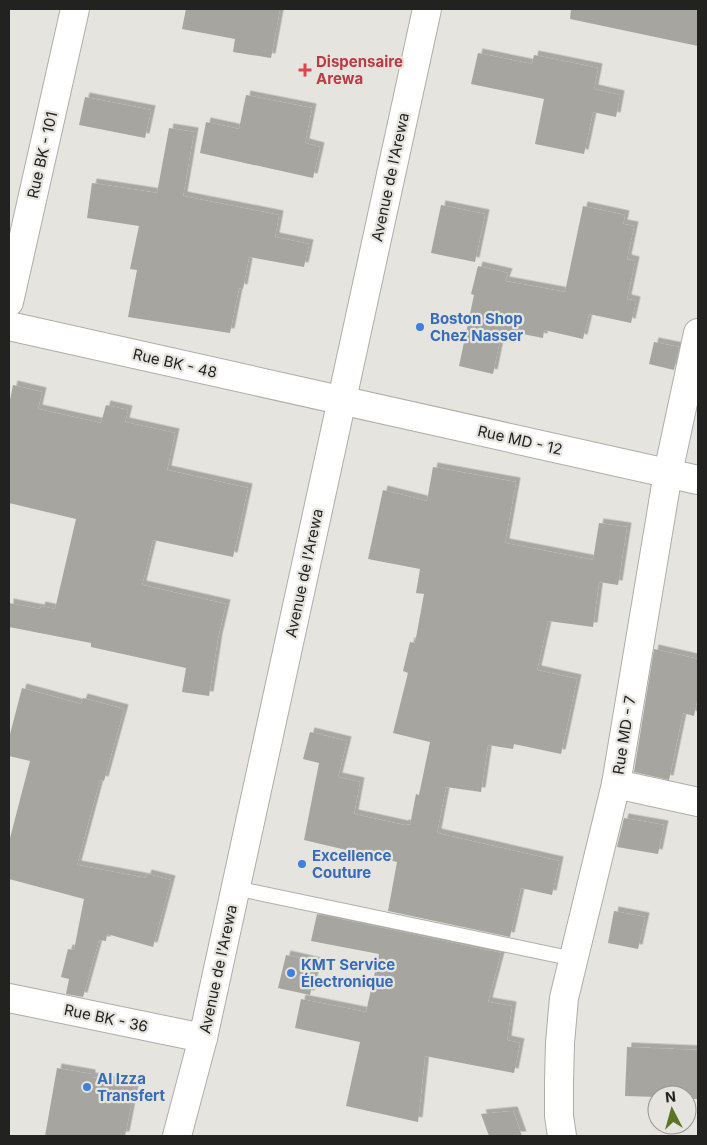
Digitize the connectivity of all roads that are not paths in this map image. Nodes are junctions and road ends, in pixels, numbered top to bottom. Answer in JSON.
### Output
{"nodes":[{"id":1,"x":75,"y":9,"type":"edge"},
{"id":2,"x":427,"y":9,"type":"edge"},
{"id":3,"x":9,"y":302,"type":"edge"},
{"id":4,"x":9,"y":326,"type":"edge"},
{"id":5,"x":698,"y":333,"type":"edge"},
{"id":6,"x":341,"y":400,"type":"junction"},
{"id":7,"x":668,"y":473,"type":"junction"},
{"id":8,"x":698,"y":480,"type":"edge"},
{"id":9,"x":616,"y":784,"type":"junction"},
{"id":10,"x":698,"y":802,"type":"edge"},
{"id":11,"x":235,"y":888,"type":"junction"},
{"id":12,"x":574,"y":959,"type":"junction"},
{"id":13,"x":9,"y":998,"type":"edge"},
{"id":14,"x":203,"y":1038,"type":"junction"},
{"id":15,"x":177,"y":1136,"type":"edge"},
{"id":16,"x":562,"y":1136,"type":"edge"}],
"edges":[{"from":1,"to":3,"type":"street","name":"Rue BK - 101"},
{"from":2,"to":6,"type":"street","name":"Avenue de l'Arewa"},
{"from":4,"to":6,"type":"street","name":"Rue BK - 48"},
{"from":5,"to":7,"type":"street","name":"Rue MD - 7"},
{"from":6,"to":7,"type":"street","name":"Rue MD - 12"},
{"from":6,"to":11,"type":"street","name":"Avenue de l'Arewa"},
{"from":7,"to":8,"type":"street","name":"Rue MD - 12"},
{"from":7,"to":9,"type":"street","name":"Rue MD - 7"},
{"from":9,"to":10,"type":"street"},
{"from":9,"to":12,"type":"street","name":"Rue MD - 7"},
{"from":11,"to":12,"type":"lane"},
{"from":11,"to":14,"type":"street","name":"Avenue de l'Arewa"},
{"from":12,"to":16,"type":"street","name":"Rue MD - 7"},
{"from":13,"to":14,"type":"street","name":"Rue BK - 36"},
{"from":14,"to":15,"type":"street","name":"Avenue de l'Arewa"}]}
